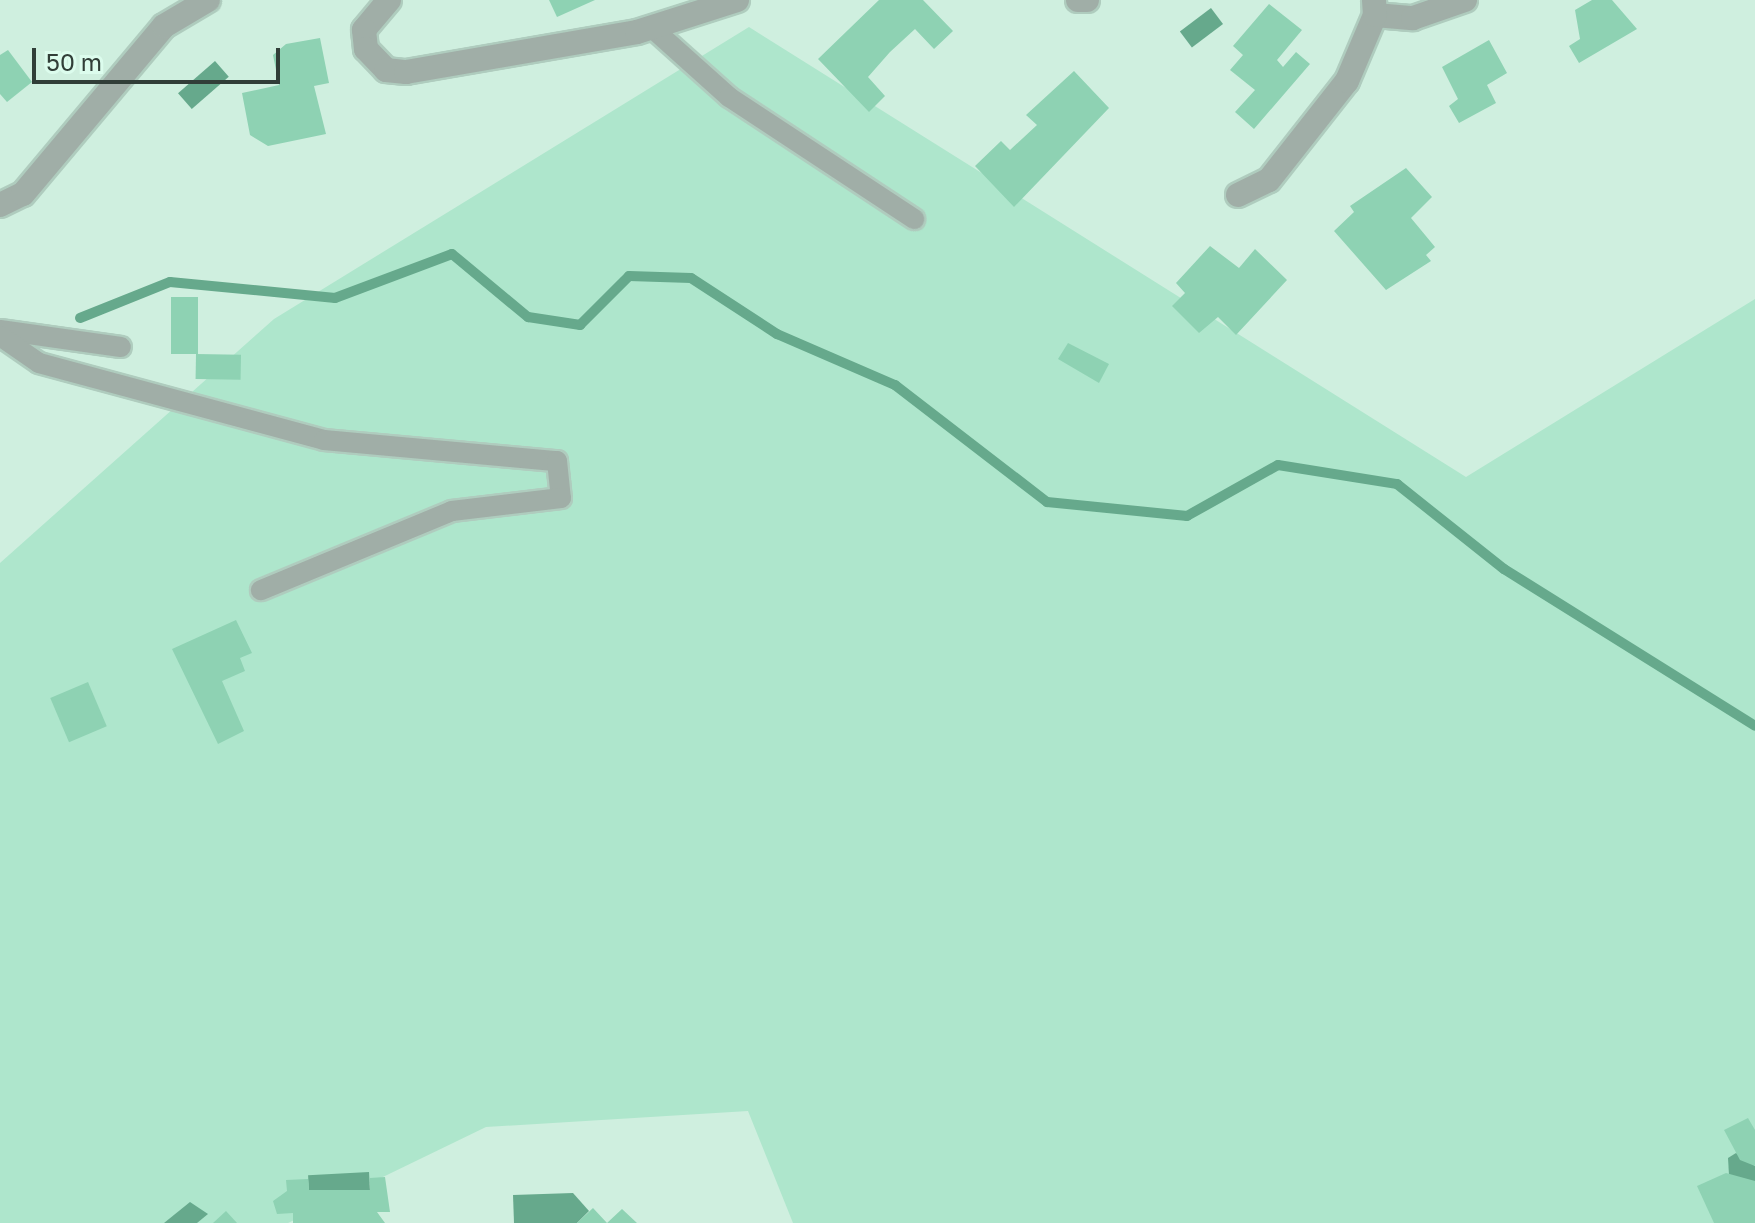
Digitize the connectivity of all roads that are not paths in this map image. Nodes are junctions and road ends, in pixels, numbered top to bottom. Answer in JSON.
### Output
{"nodes":[{"id":1,"x":208,"y":0,"type":"edge"},
{"id":2,"x":389,"y":0,"type":"edge"},
{"id":3,"x":737,"y":0,"type":"edge"},
{"id":4,"x":1078,"y":0,"type":"edge"},
{"id":5,"x":1087,"y":0,"type":"edge"},
{"id":6,"x":1465,"y":0,"type":"edge"},
{"id":7,"x":1375,"y":8,"type":"edge"},
{"id":8,"x":651,"y":27,"type":"junction"},
{"id":9,"x":1238,"y":195,"type":"dead end"},
{"id":10,"x":0,"y":205,"type":"edge"},
{"id":11,"x":914,"y":219,"type":"dead end"},
{"id":12,"x":0,"y":333,"type":"edge"},
{"id":13,"x":121,"y":347,"type":"dead end"},
{"id":14,"x":261,"y":590,"type":"dead end"}],
"edges":[{"from":1,"to":10,"type":"street"},
{"from":2,"to":8,"type":"street"},
{"from":3,"to":8,"type":"street"},
{"from":4,"to":5,"type":"street"},
{"from":6,"to":7,"type":"street"},
{"from":7,"to":9,"type":"street"},
{"from":8,"to":11,"type":"lane"},
{"from":12,"to":13,"type":"lane"},
{"from":12,"to":14,"type":"lane"}]}
